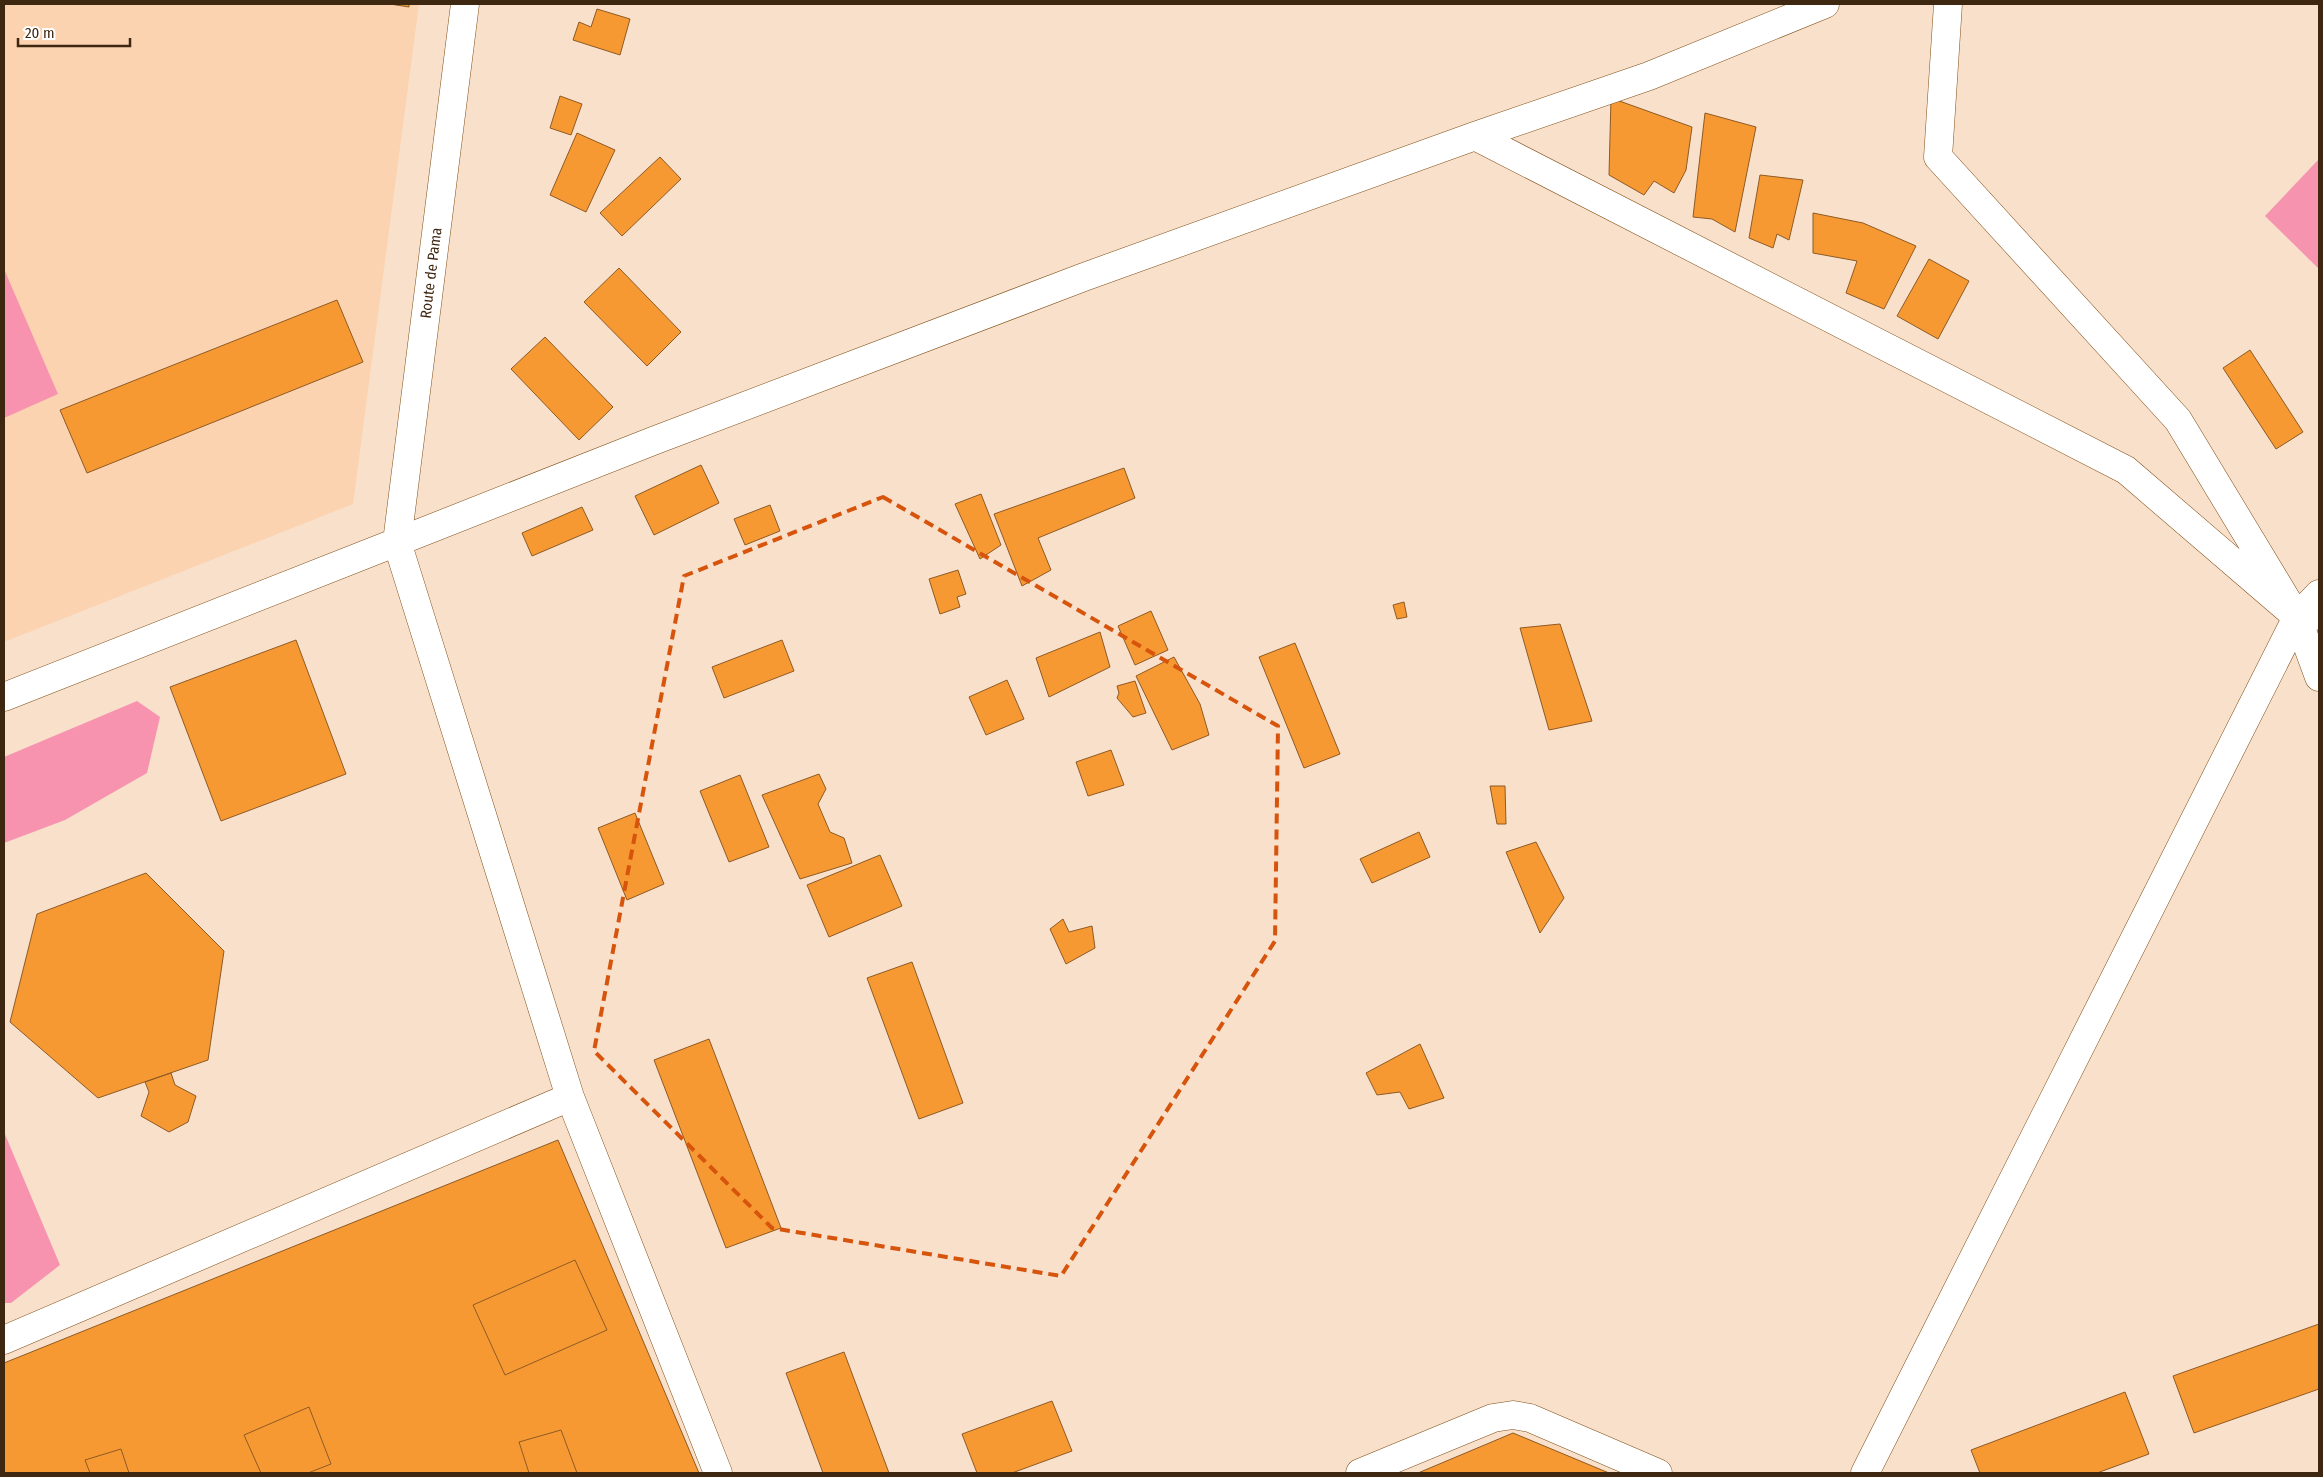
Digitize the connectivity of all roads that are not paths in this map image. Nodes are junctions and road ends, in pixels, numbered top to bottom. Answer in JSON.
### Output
{"nodes":[{"id":1,"x":465,"y":4,"type":"edge"},
{"id":2,"x":1825,"y":4,"type":"edge"},
{"id":3,"x":1948,"y":4,"type":"edge"},
{"id":4,"x":1475,"y":136,"type":"junction"},
{"id":5,"x":396,"y":542,"type":"junction"},
{"id":6,"x":2319,"y":594,"type":"edge"},
{"id":7,"x":2308,"y":617,"type":"edge"},
{"id":8,"x":2319,"y":677,"type":"edge"},
{"id":9,"x":4,"y":697,"type":"edge"},
{"id":10,"x":570,"y":1096,"type":"junction"},
{"id":11,"x":4,"y":1340,"type":"edge"},
{"id":12,"x":718,"y":1473,"type":"edge"},
{"id":13,"x":1360,"y":1473,"type":"edge"},
{"id":14,"x":1658,"y":1473,"type":"edge"},
{"id":15,"x":1865,"y":1473,"type":"edge"}],
"edges":[{"from":1,"to":5,"type":"main road","name":"Route de Pama"},
{"from":2,"to":4,"type":"main road"},
{"from":3,"to":7,"type":"main road"},
{"from":4,"to":5,"type":"main road"},
{"from":4,"to":7,"type":"main road"},
{"from":5,"to":9,"type":"main road"},
{"from":5,"to":10,"type":"main road"},
{"from":6,"to":7,"type":"main road"},
{"from":7,"to":8,"type":"main road"},
{"from":7,"to":15,"type":"main road"},
{"from":10,"to":11,"type":"main road"},
{"from":10,"to":12,"type":"main road"},
{"from":13,"to":14,"type":"main road"}]}
